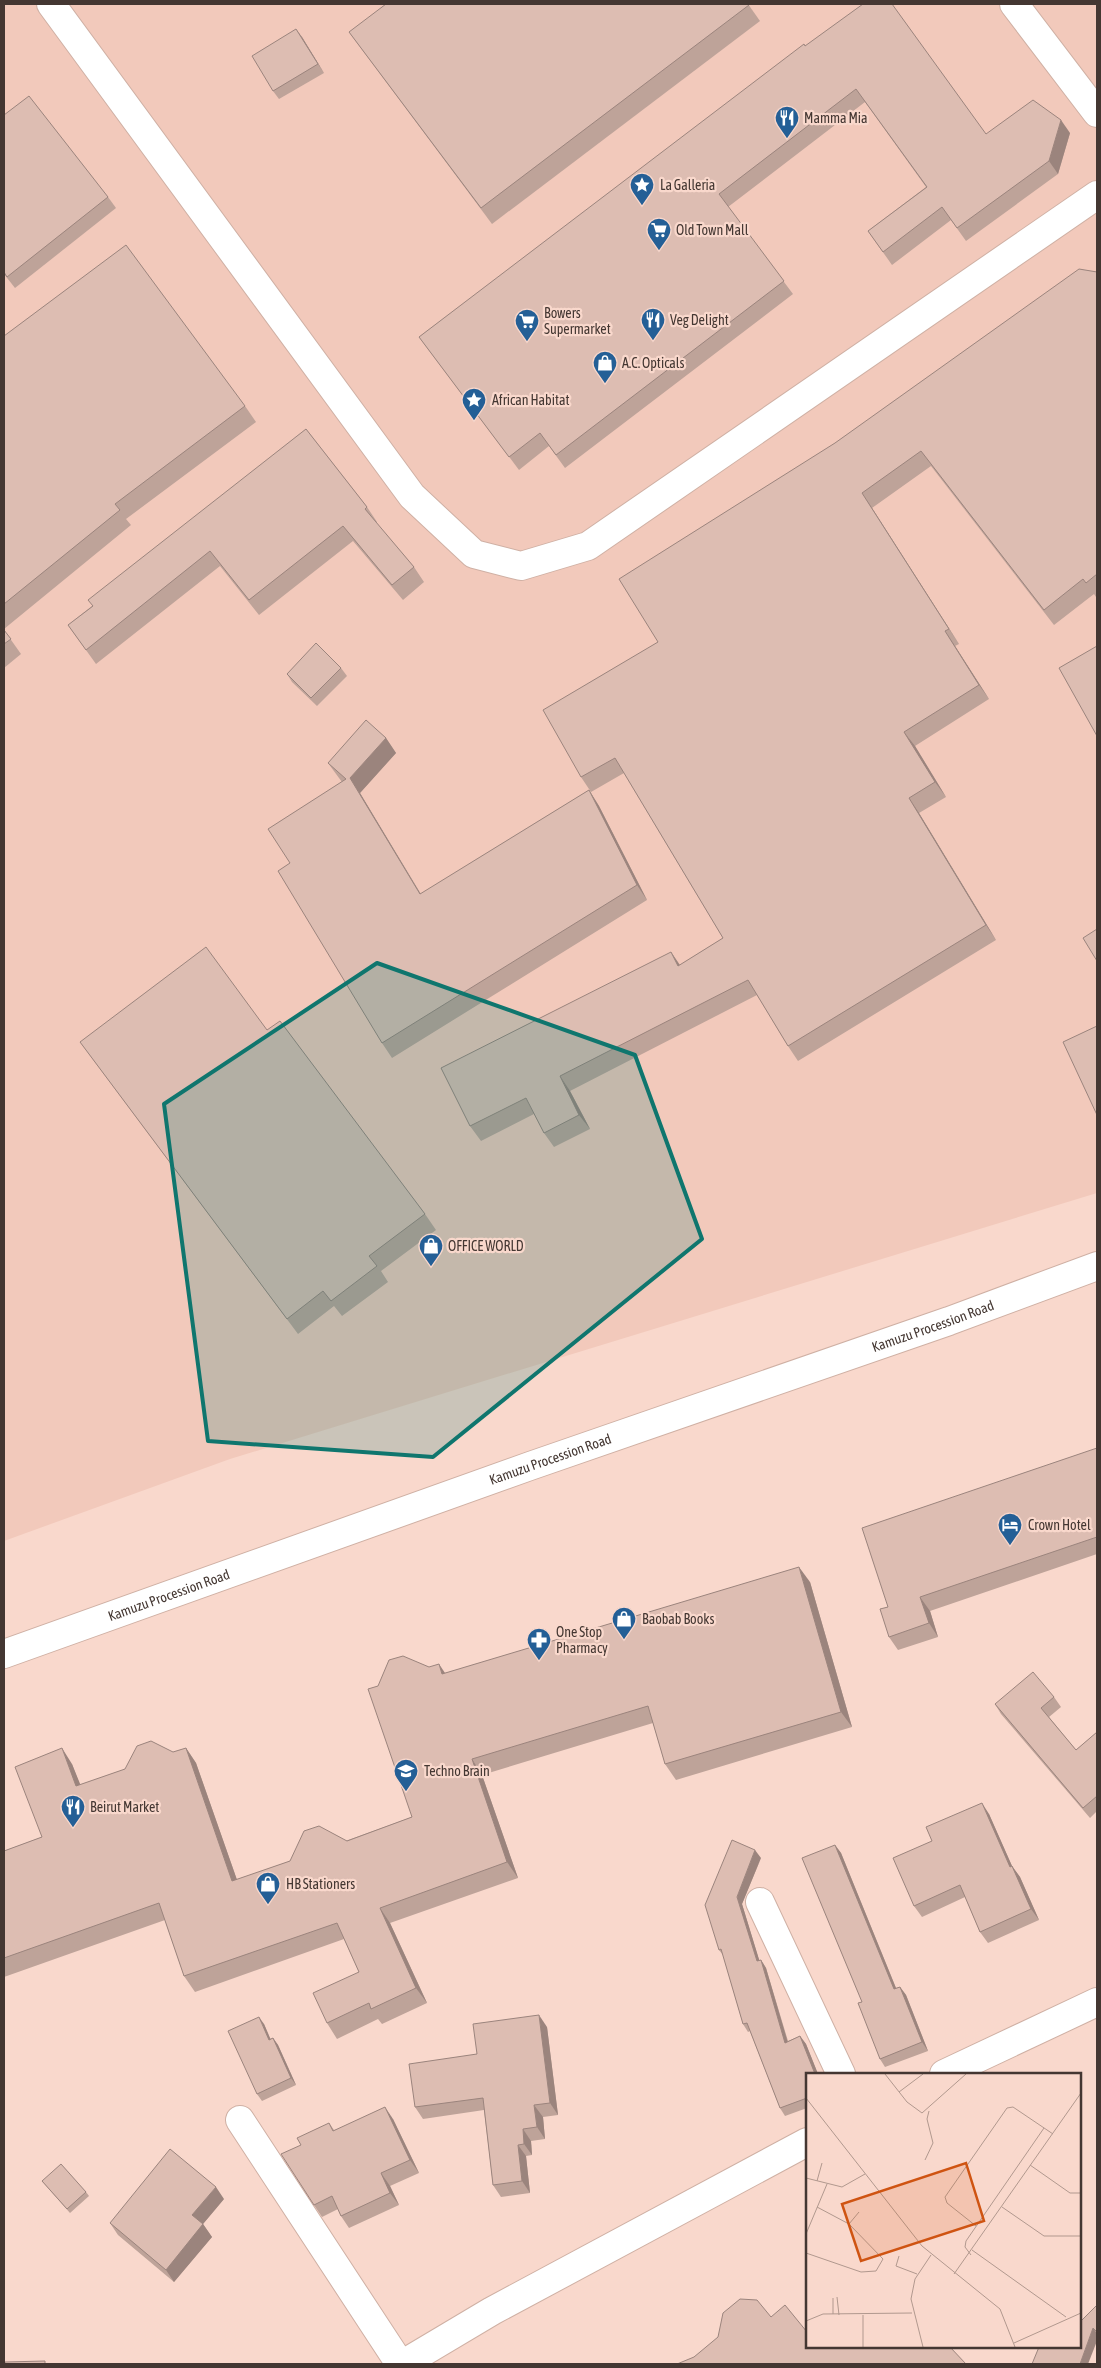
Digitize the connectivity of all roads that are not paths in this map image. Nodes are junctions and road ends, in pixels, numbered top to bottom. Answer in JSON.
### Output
{"nodes":[{"id":1,"x":51,"y":4,"type":"edge"},
{"id":2,"x":1014,"y":4,"type":"edge"},
{"id":3,"x":1097,"y":113,"type":"edge"},
{"id":4,"x":1097,"y":195,"type":"edge"},
{"id":5,"x":1097,"y":1266,"type":"edge"},
{"id":6,"x":4,"y":1654,"type":"edge"},
{"id":7,"x":760,"y":1902,"type":"dead end"},
{"id":8,"x":1097,"y":2002,"type":"edge"},
{"id":9,"x":841,"y":2073,"type":"edge"},
{"id":10,"x":946,"y":2073,"type":"edge"},
{"id":11,"x":240,"y":2120,"type":"dead end"},
{"id":12,"x":806,"y":2143,"type":"edge"},
{"id":13,"x":402,"y":2364,"type":"edge"}],
"edges":[{"from":1,"to":4,"type":"main road"},
{"from":2,"to":3,"type":"main road"},
{"from":5,"to":6,"type":"main road","name":"Kamuzu Procession Road"},
{"from":7,"to":9,"type":"main road"},
{"from":8,"to":10,"type":"main road"},
{"from":11,"to":13,"type":"main road"},
{"from":12,"to":13,"type":"main road"}]}
